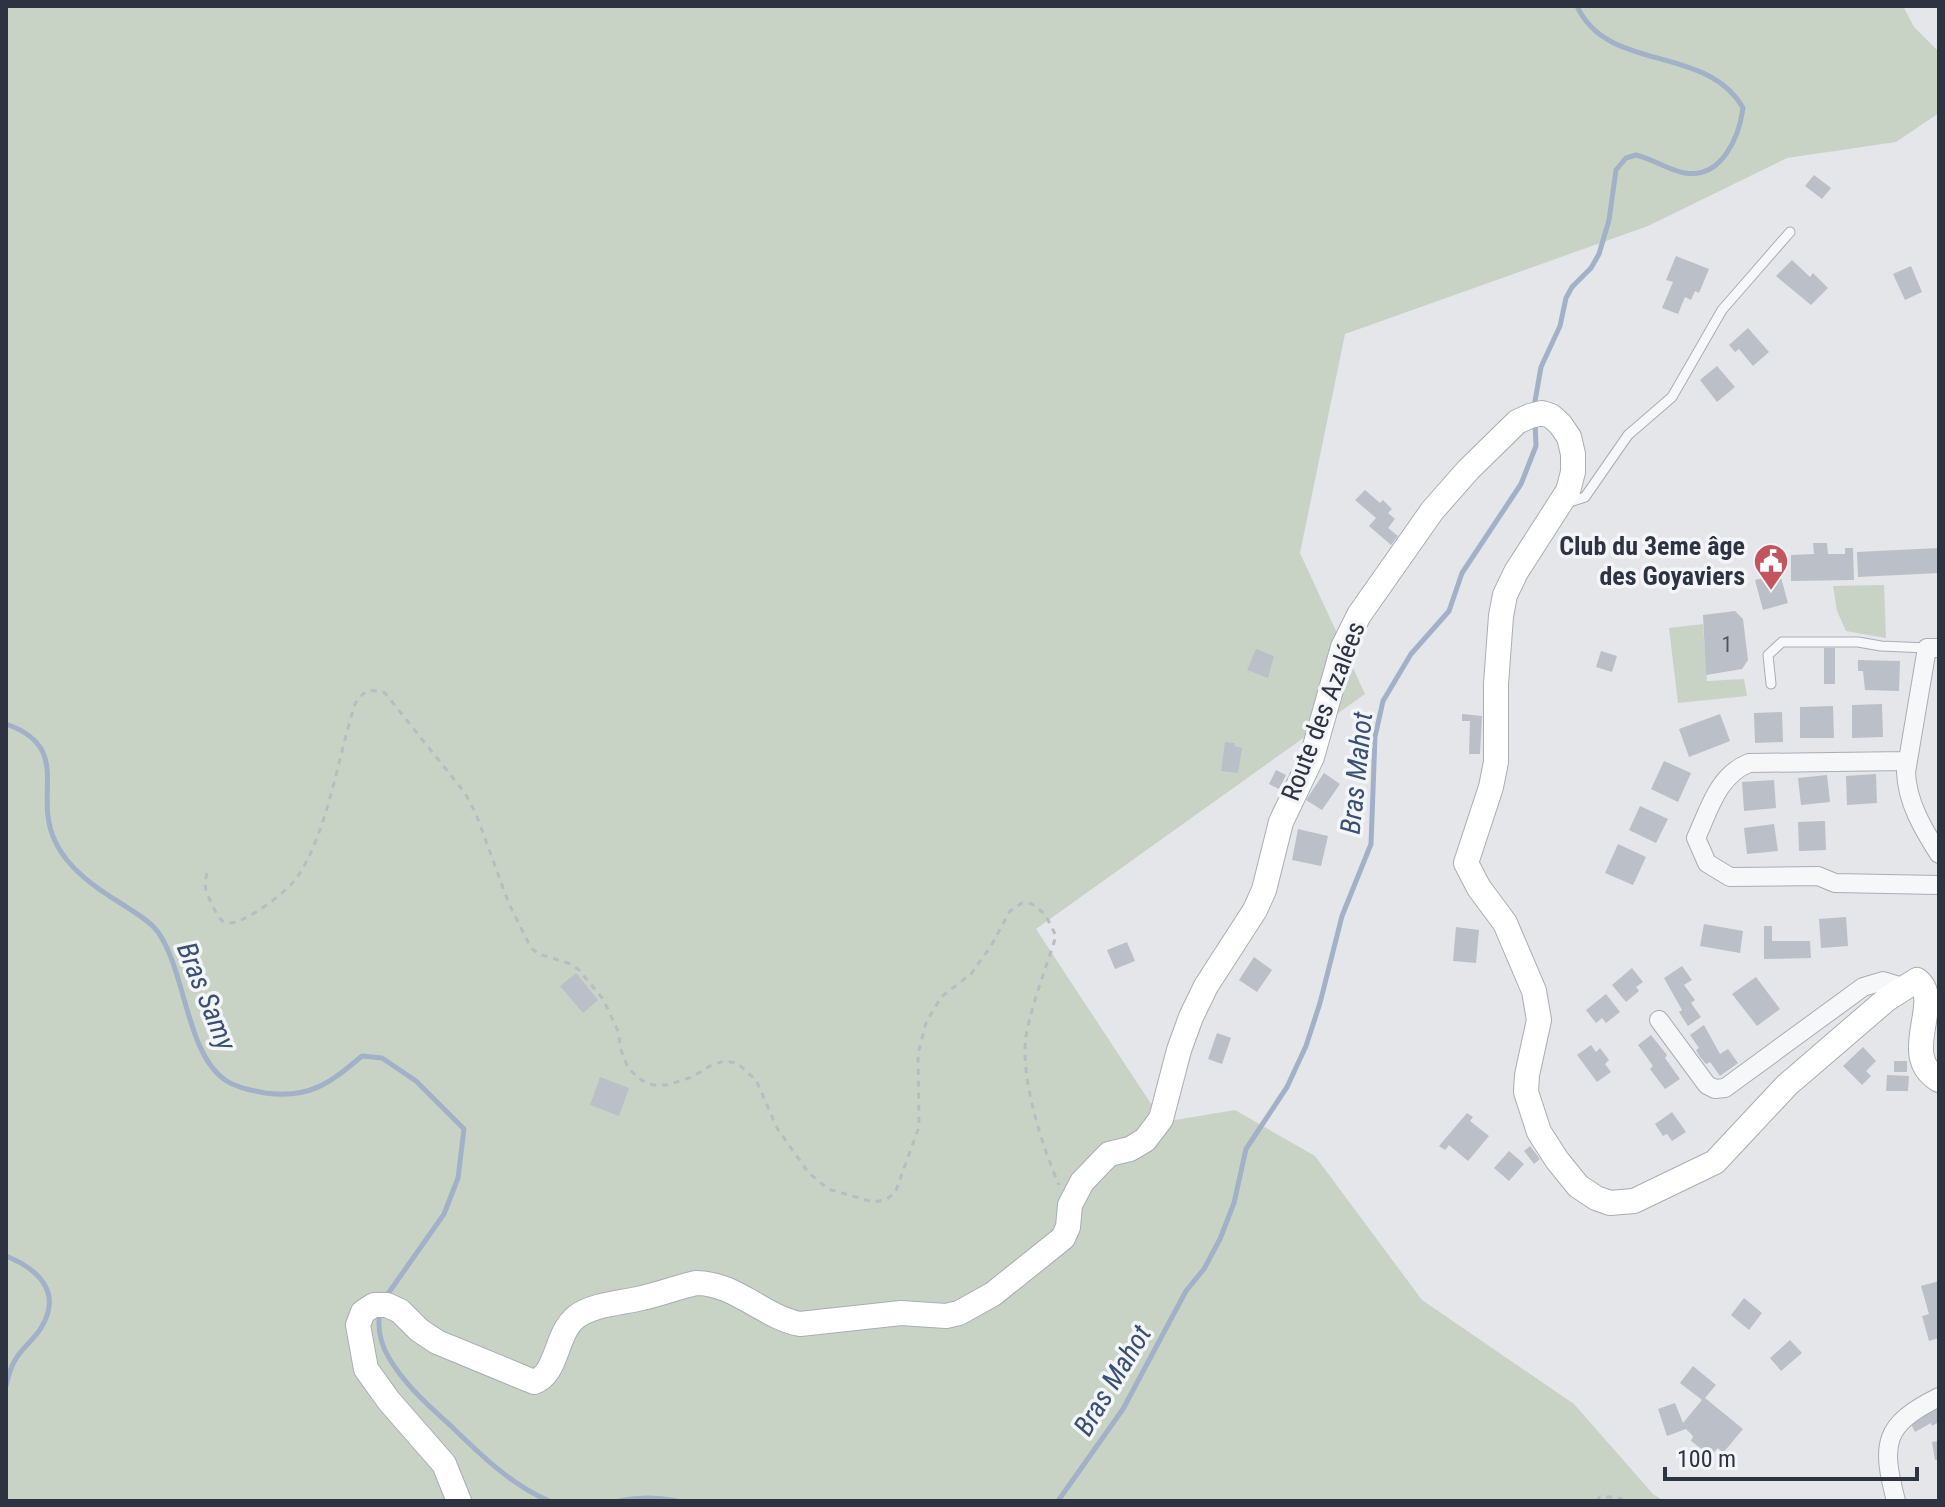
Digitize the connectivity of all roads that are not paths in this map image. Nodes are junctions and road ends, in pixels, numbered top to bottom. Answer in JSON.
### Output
{"nodes":[{"id":1,"x":1790,"y":232,"type":"dead end"},
{"id":2,"x":1557,"y":508,"type":"junction"},
{"id":3,"x":1933,"y":648,"type":"edge"},
{"id":4,"x":1771,"y":684,"type":"dead end"},
{"id":5,"x":1906,"y":761,"type":"junction"},
{"id":6,"x":1939,"y":854,"type":"edge"},
{"id":7,"x":1939,"y":885,"type":"edge"},
{"id":8,"x":1903,"y":987,"type":"junction"},
{"id":9,"x":1659,"y":1020,"type":"dead end"},
{"id":10,"x":1939,"y":1080,"type":"edge"},
{"id":11,"x":1939,"y":1397,"type":"edge"},
{"id":12,"x":459,"y":1501,"type":"edge"},
{"id":13,"x":1896,"y":1501,"type":"edge"}],
"edges":[{"from":1,"to":2,"type":"lane"},
{"from":2,"to":8,"type":"main road","name":"Route des Azalées"},
{"from":2,"to":12,"type":"main road","name":"Route des Azalées"},
{"from":3,"to":4,"type":"lane"},
{"from":3,"to":5,"type":"street"},
{"from":5,"to":6,"type":"street"},
{"from":5,"to":7,"type":"street"},
{"from":8,"to":9,"type":"street"},
{"from":8,"to":10,"type":"main road"},
{"from":11,"to":13,"type":"street"}]}
